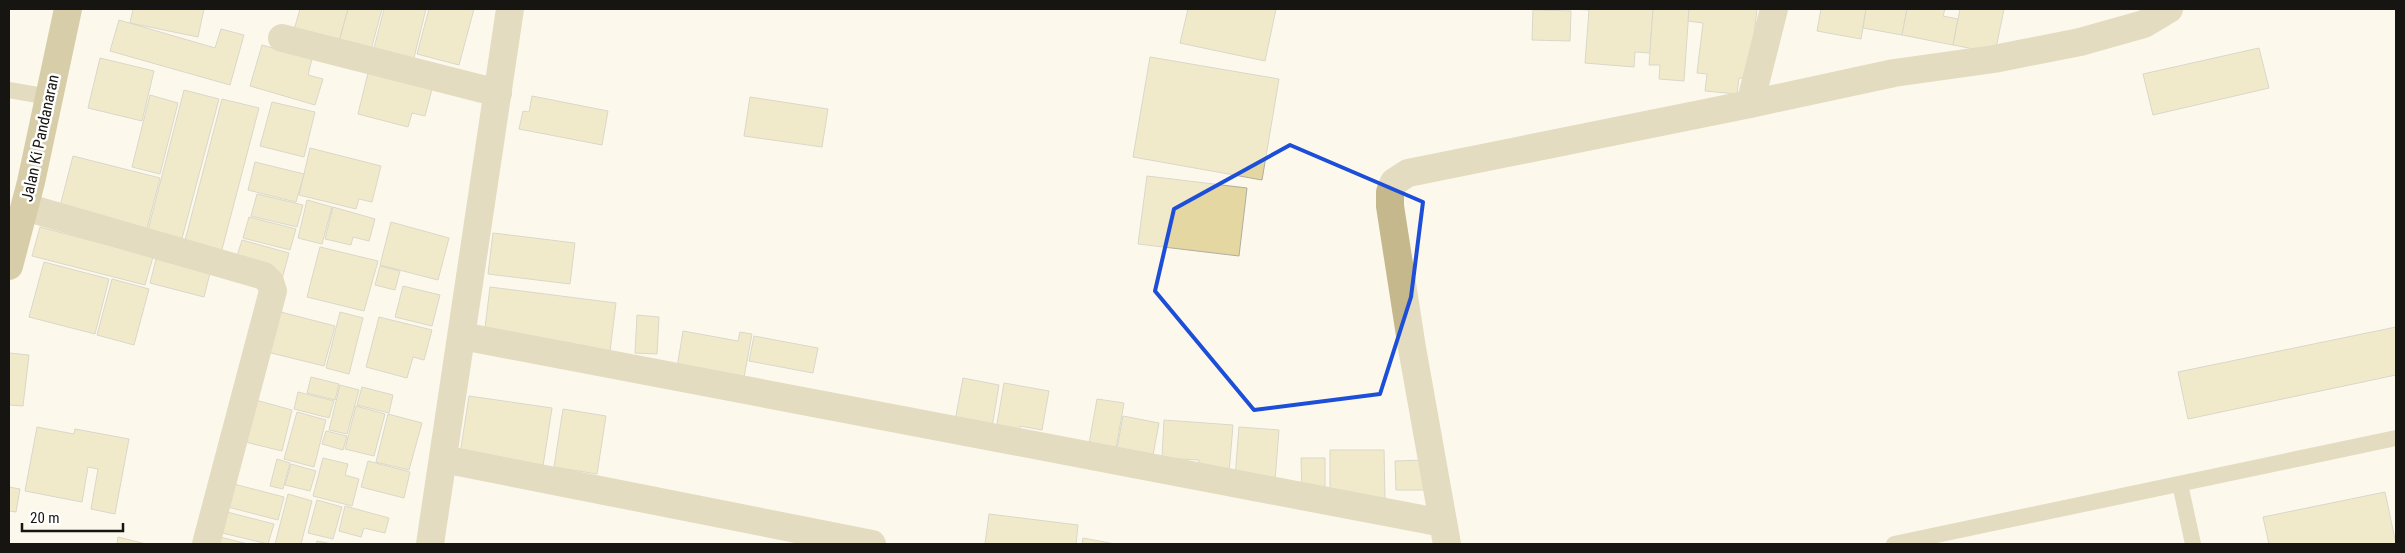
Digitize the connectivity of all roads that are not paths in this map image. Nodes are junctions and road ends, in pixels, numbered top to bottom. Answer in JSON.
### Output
{"nodes":[{"id":1,"x":68,"y":9,"type":"edge"},
{"id":2,"x":510,"y":9,"type":"edge"},
{"id":3,"x":1774,"y":9,"type":"edge"},
{"id":4,"x":2169,"y":9,"type":"edge"},
{"id":5,"x":282,"y":38,"type":"dead end"},
{"id":6,"x":9,"y":90,"type":"edge"},
{"id":7,"x":498,"y":93,"type":"junction"},
{"id":8,"x":49,"y":97,"type":"junction"},
{"id":9,"x":1750,"y":104,"type":"junction"},
{"id":10,"x":25,"y":207,"type":"junction"},
{"id":11,"x":9,"y":266,"type":"edge"},
{"id":12,"x":462,"y":336,"type":"junction"},
{"id":13,"x":2396,"y":438,"type":"edge"},
{"id":14,"x":443,"y":459,"type":"junction"},
{"id":15,"x":2180,"y":484,"type":"junction"},
{"id":16,"x":1445,"y":534,"type":"edge"},
{"id":17,"x":206,"y":544,"type":"edge"},
{"id":18,"x":430,"y":544,"type":"edge"},
{"id":19,"x":872,"y":544,"type":"edge"},
{"id":20,"x":1894,"y":544,"type":"edge"},
{"id":21,"x":2193,"y":544,"type":"edge"}],
"edges":[{"from":1,"to":8,"type":"main road","name":"Jalan Ki Pandanaran"},
{"from":2,"to":7,"type":"street"},
{"from":3,"to":9,"type":"street"},
{"from":4,"to":9,"type":"street"},
{"from":5,"to":7,"type":"street"},
{"from":6,"to":8,"type":"lane"},
{"from":7,"to":12,"type":"street"},
{"from":8,"to":10,"type":"main road","name":"Jalan Ki Pandanaran"},
{"from":9,"to":16,"type":"street"},
{"from":10,"to":11,"type":"main road","name":"Jalan Ki Pandanaran"},
{"from":10,"to":17,"type":"street"},
{"from":12,"to":14,"type":"street"},
{"from":12,"to":16,"type":"street"},
{"from":13,"to":15,"type":"lane"},
{"from":14,"to":18,"type":"street"},
{"from":14,"to":19,"type":"street"},
{"from":15,"to":20,"type":"lane"},
{"from":15,"to":21,"type":"lane"}]}
